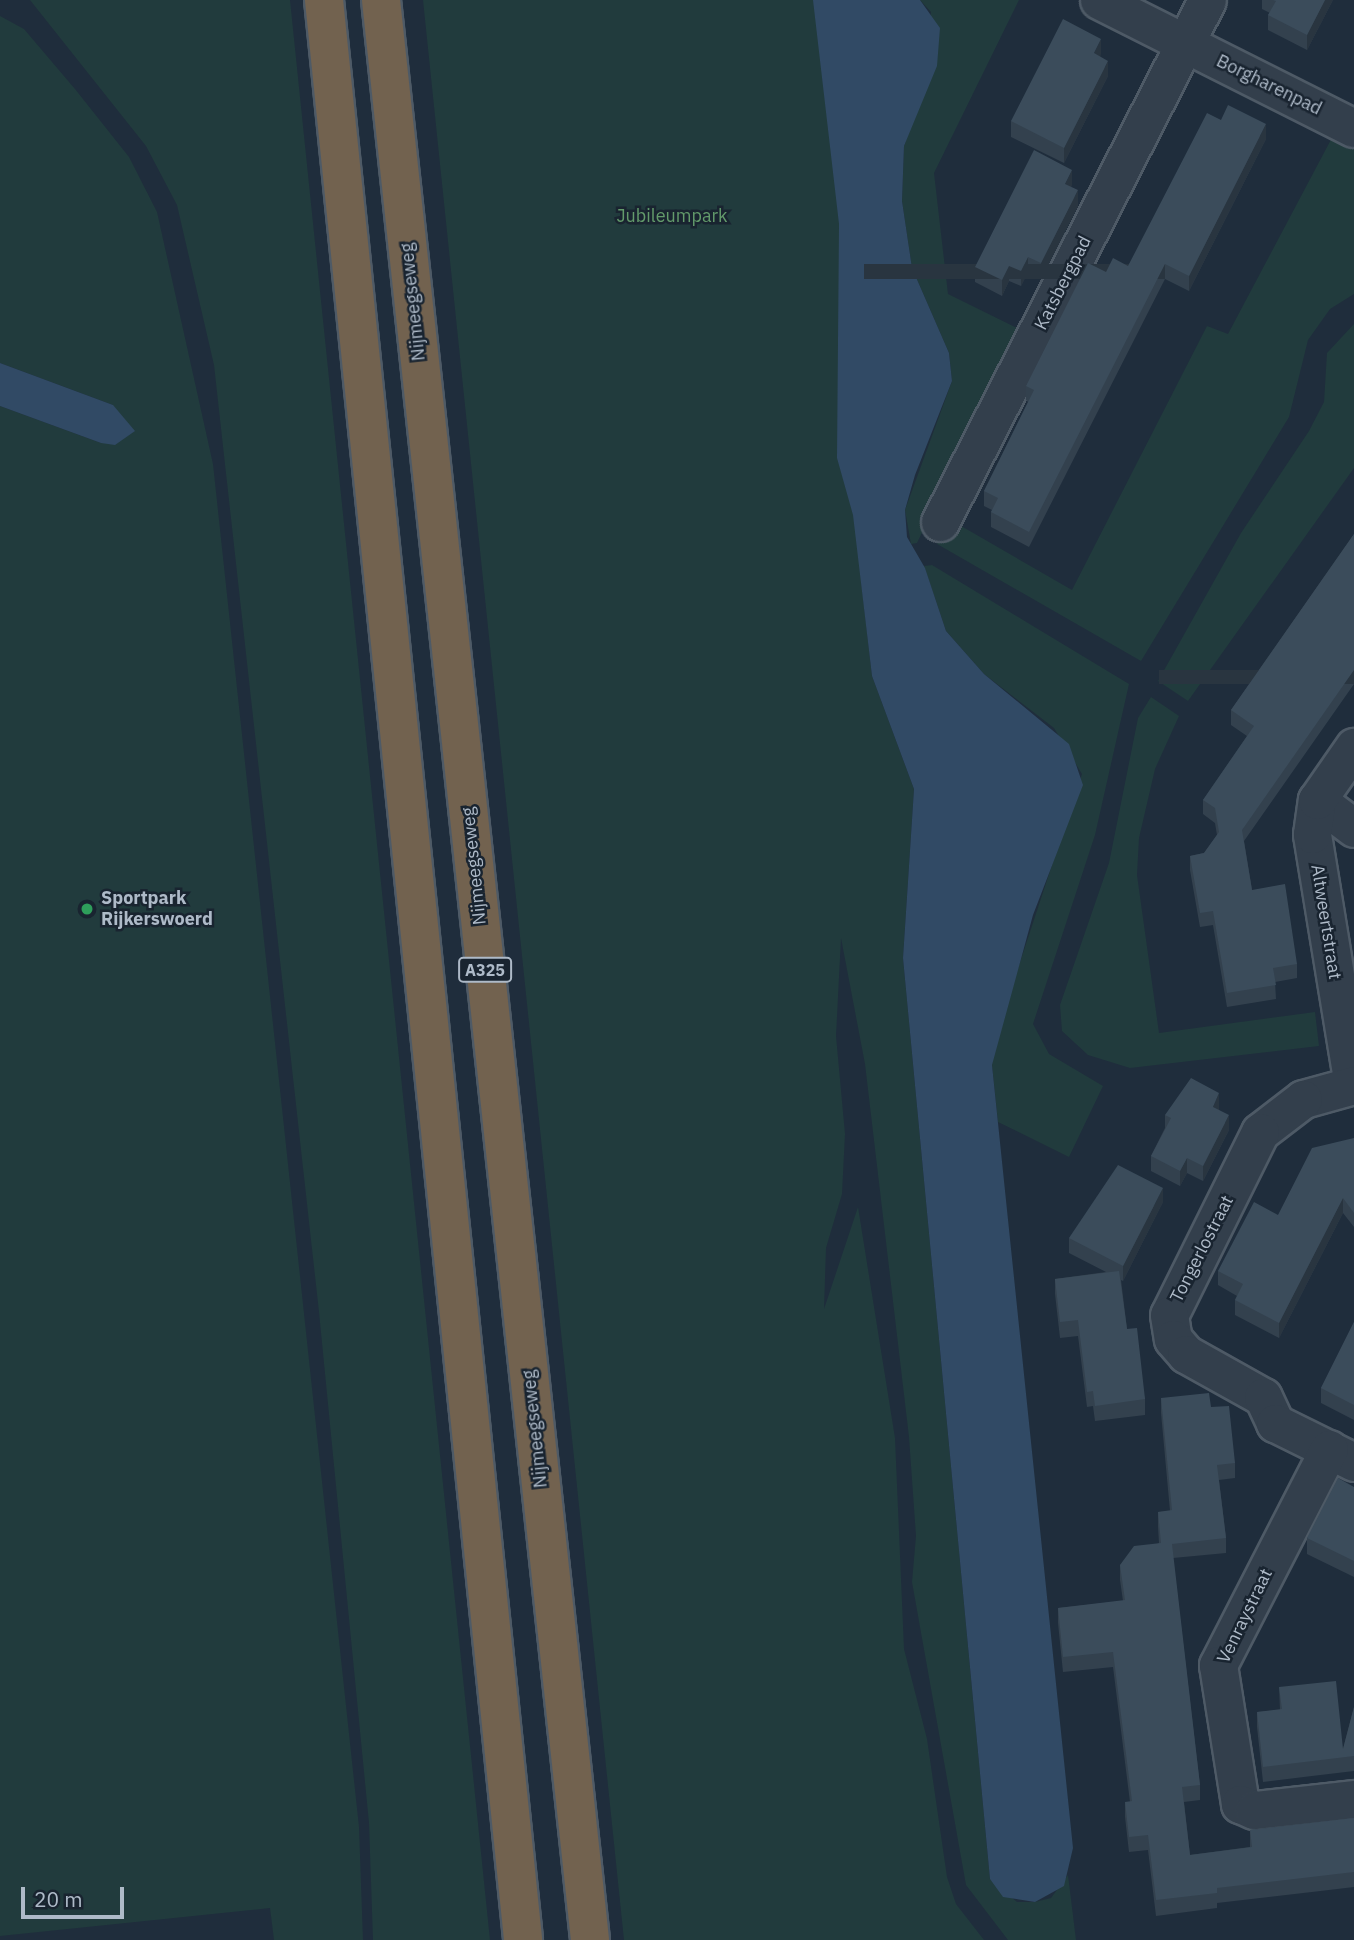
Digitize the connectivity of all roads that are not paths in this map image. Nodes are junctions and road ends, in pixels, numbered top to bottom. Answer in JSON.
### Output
{"nodes":[{"id":1,"x":324,"y":0,"type":"edge"},
{"id":2,"x":380,"y":0,"type":"edge"},
{"id":3,"x":1098,"y":0,"type":"edge"},
{"id":4,"x":1207,"y":0,"type":"edge"},
{"id":5,"x":1184,"y":43,"type":"junction"},
{"id":6,"x":1354,"y":128,"type":"edge"},
{"id":7,"x":940,"y":522,"type":"dead end"},
{"id":8,"x":1354,"y":747,"type":"edge"},
{"id":9,"x":1317,"y":800,"type":"junction"},
{"id":10,"x":1354,"y":828,"type":"edge"},
{"id":11,"x":1354,"y":1085,"type":"edge"},
{"id":12,"x":1342,"y":1455,"type":"edge"},
{"id":13,"x":1354,"y":1799,"type":"edge"},
{"id":14,"x":523,"y":1940,"type":"edge"},
{"id":15,"x":590,"y":1940,"type":"edge"}],
"edges":[{"from":1,"to":14,"type":"highway"},
{"from":2,"to":15,"type":"highway","name":"Nijmeegseweg","number":"A325"},
{"from":3,"to":5,"type":"street","name":"Borgharenpad"},
{"from":4,"to":5,"type":"street","name":"Katsbergpad"},
{"from":5,"to":6,"type":"street","name":"Borgharenpad"},
{"from":5,"to":7,"type":"street","name":"Katsbergpad"},
{"from":8,"to":9,"type":"street","name":"Altweertstraat"},
{"from":9,"to":10,"type":"street"},
{"from":9,"to":11,"type":"street","name":"Altweertstraat"},
{"from":11,"to":12,"type":"street","name":"Tongerlostraat"},
{"from":12,"to":13,"type":"street","name":"Venraystraat"}]}
